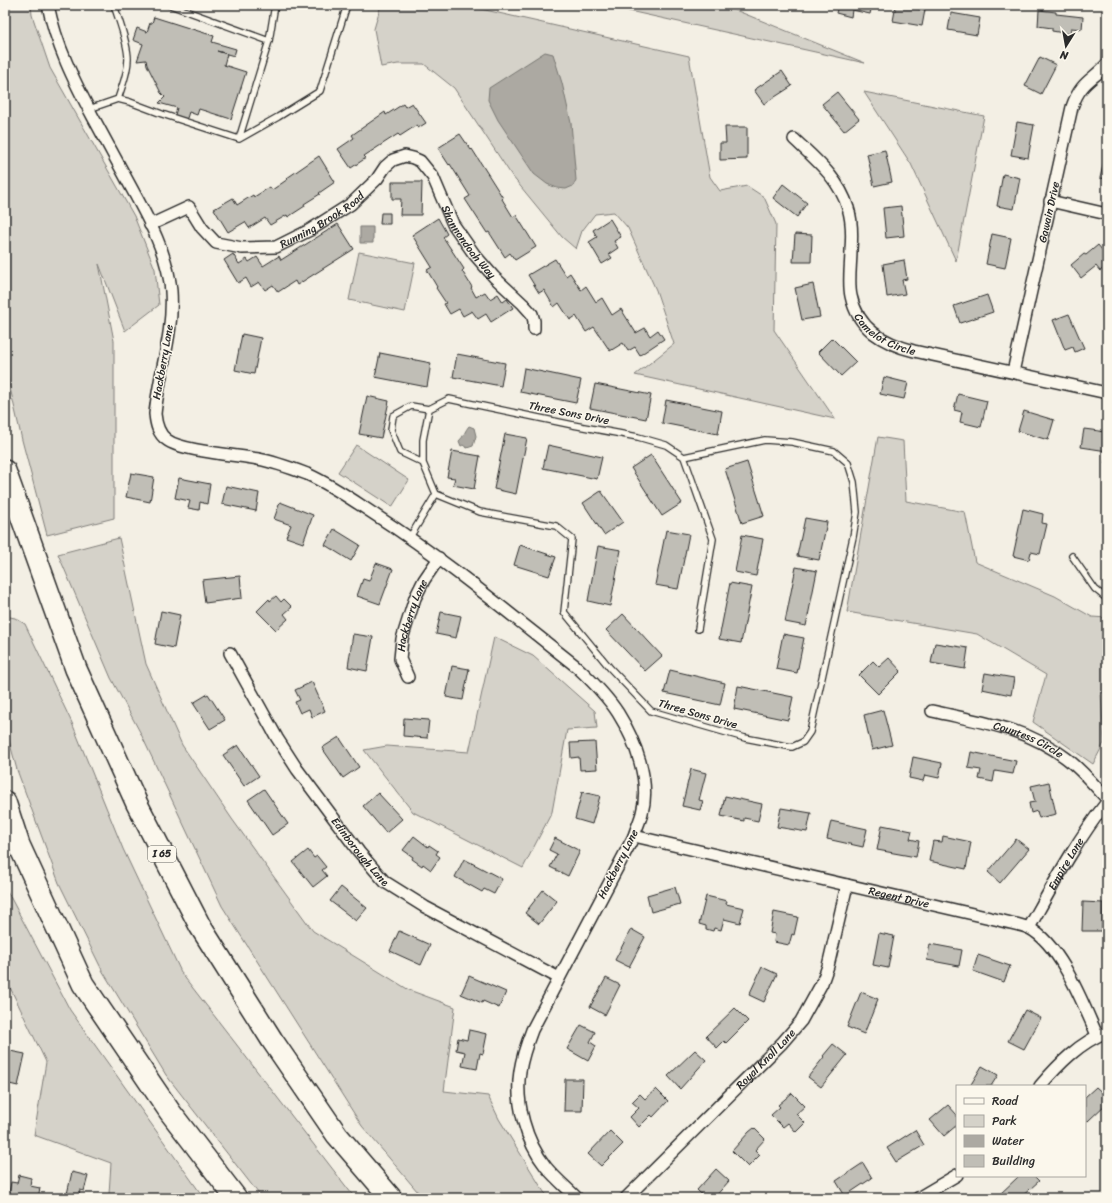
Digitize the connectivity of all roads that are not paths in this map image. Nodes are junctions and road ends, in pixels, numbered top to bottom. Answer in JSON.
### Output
{"nodes":[{"id":1,"x":48,"y":5,"type":"edge"},
{"id":2,"x":114,"y":5,"type":"edge"},
{"id":3,"x":172,"y":5,"type":"edge"},
{"id":4,"x":275,"y":5,"type":"edge"},
{"id":5,"x":347,"y":5,"type":"edge"},
{"id":6,"x":269,"y":41,"type":"junction"},
{"id":7,"x":1107,"y":64,"type":"edge"},
{"id":8,"x":118,"y":99,"type":"junction"},
{"id":9,"x":89,"y":109,"type":"junction"},
{"id":10,"x":239,"y":139,"type":"junction"},
{"id":11,"x":794,"y":139,"type":"dead end"},
{"id":12,"x":405,"y":156,"type":"joint"},
{"id":13,"x":1050,"y":201,"type":"junction"},
{"id":14,"x":1107,"y":214,"type":"edge"},
{"id":15,"x":150,"y":225,"type":"junction"},
{"id":16,"x":534,"y":329,"type":"dead end"},
{"id":17,"x":1013,"y":372,"type":"junction"},
{"id":18,"x":1107,"y":393,"type":"edge"},
{"id":19,"x":429,"y":409,"type":"junction"},
{"id":20,"x":684,"y":457,"type":"junction"},
{"id":21,"x":422,"y":463,"type":"junction"},
{"id":22,"x":5,"y":471,"type":"edge"},
{"id":23,"x":436,"y":494,"type":"junction"},
{"id":24,"x":410,"y":537,"type":"junction"},
{"id":25,"x":1072,"y":556,"type":"dead end"},
{"id":26,"x":439,"y":558,"type":"junction"},
{"id":27,"x":1107,"y":599,"type":"edge"},
{"id":28,"x":698,"y":629,"type":"dead end"},
{"id":29,"x":230,"y":653,"type":"dead end"},
{"id":30,"x":408,"y":677,"type":"dead end"},
{"id":31,"x":932,"y":711,"type":"dead end"},
{"id":32,"x":1107,"y":801,"type":"edge"},
{"id":33,"x":5,"y":802,"type":"edge"},
{"id":34,"x":634,"y":836,"type":"junction"},
{"id":35,"x":847,"y":885,"type":"junction"},
{"id":36,"x":1029,"y":928,"type":"junction"},
{"id":37,"x":559,"y":978,"type":"junction"},
{"id":38,"x":1102,"y":1034,"type":"edge"},
{"id":39,"x":1041,"y":1085,"type":"edge"},
{"id":40,"x":956,"y":1176,"type":"edge"},
{"id":41,"x":236,"y":1198,"type":"edge"},
{"id":42,"x":391,"y":1198,"type":"edge"},
{"id":43,"x":577,"y":1198,"type":"edge"},
{"id":44,"x":626,"y":1198,"type":"edge"},
{"id":45,"x":918,"y":1198,"type":"edge"}],
"edges":[{"from":1,"to":9,"type":"street","name":"Hackberry Lane"},
{"from":2,"to":8,"type":"lane"},
{"from":3,"to":6,"type":"lane"},
{"from":4,"to":6,"type":"lane"},
{"from":5,"to":10,"type":"lane"},
{"from":6,"to":10,"type":"lane"},
{"from":7,"to":13,"type":"street","name":"Gawain Drive"},
{"from":8,"to":9,"type":"lane"},
{"from":8,"to":10,"type":"lane"},
{"from":9,"to":15,"type":"street","name":"Hackberry Lane"},
{"from":11,"to":17,"type":"street","name":"Camelot Circle"},
{"from":12,"to":15,"type":"street","name":"Running Brook Road"},
{"from":12,"to":16,"type":"street","name":"Shannondoah Way"},
{"from":13,"to":14,"type":"street"},
{"from":13,"to":17,"type":"street","name":"Gawain Drive"},
{"from":15,"to":24,"type":"street","name":"Hackberry Lane"},
{"from":17,"to":18,"type":"street","name":"Camelot Circle"},
{"from":19,"to":20,"type":"lane","name":"Three Sons Drive"},
{"from":19,"to":21,"type":"lane"},
{"from":19,"to":21,"type":"lane"},
{"from":20,"to":23,"type":"lane","name":"Three Sons Drive"},
{"from":20,"to":28,"type":"lane"},
{"from":21,"to":23,"type":"lane"},
{"from":22,"to":42,"type":"highway","number":"I 65"},
{"from":23,"to":24,"type":"lane"},
{"from":24,"to":26,"type":"street","name":"Hackberry Lane"},
{"from":25,"to":27,"type":"lane"},
{"from":26,"to":30,"type":"street","name":"Hackberry Lane"},
{"from":26,"to":34,"type":"street","name":"Hackberry Lane"},
{"from":29,"to":37,"type":"street","name":"Edinborough Lane"},
{"from":31,"to":32,"type":"street","name":"Countess Circle"},
{"from":32,"to":36,"type":"street","name":"Empire Lane"},
{"from":33,"to":41,"type":"highway"},
{"from":34,"to":35,"type":"street","name":"Regent Drive"},
{"from":34,"to":37,"type":"street","name":"Hackberry Lane"},
{"from":35,"to":36,"type":"street","name":"Regent Drive"},
{"from":35,"to":44,"type":"street","name":"Royal Knoll Lane"},
{"from":36,"to":38,"type":"street","name":"Regent Drive"},
{"from":37,"to":43,"type":"street","name":"Hackberry Lane"},
{"from":38,"to":39,"type":"street"},
{"from":40,"to":45,"type":"street"}]}
